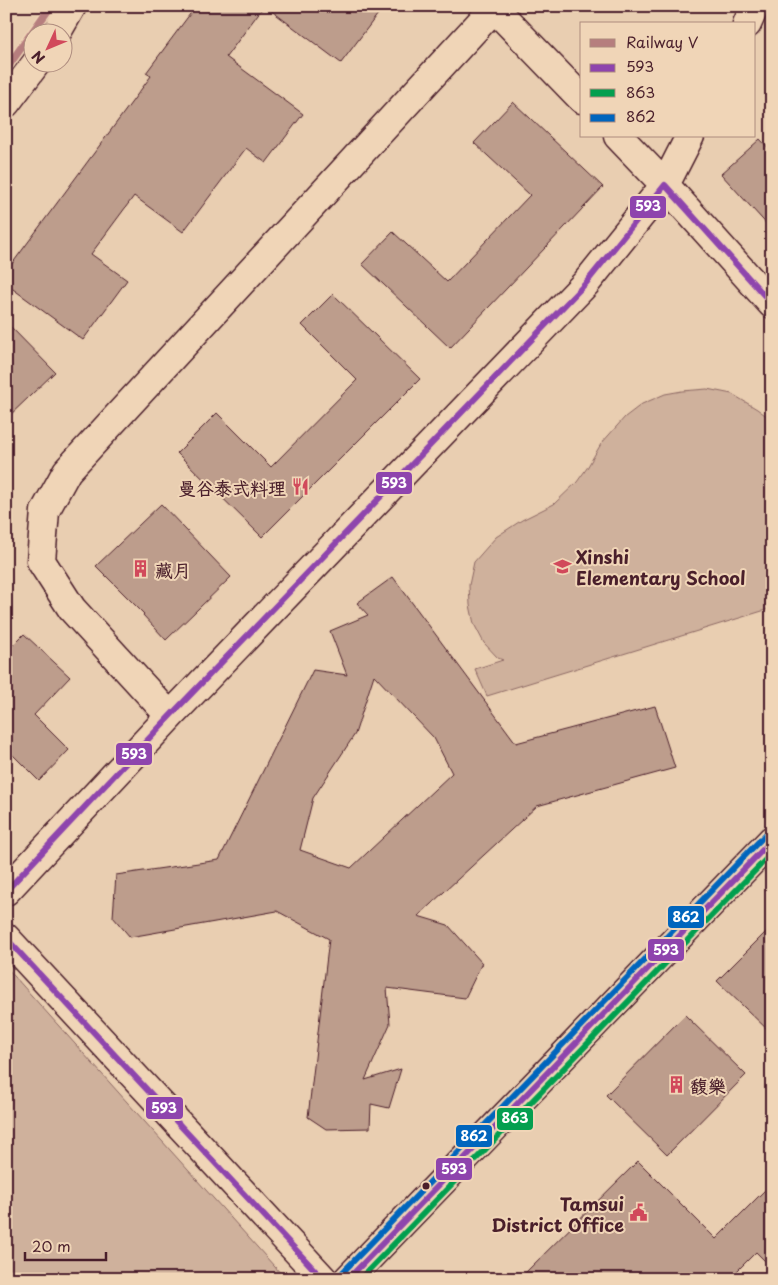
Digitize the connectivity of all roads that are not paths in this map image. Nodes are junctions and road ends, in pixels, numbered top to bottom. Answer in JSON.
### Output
{"nodes":[{"id":1,"x":72,"y":6,"type":"edge"},
{"id":2,"x":755,"y":6,"type":"edge"},
{"id":3,"x":495,"y":8,"type":"edge"},
{"id":4,"x":63,"y":22,"type":"edge"},
{"id":5,"x":747,"y":22,"type":"edge"},
{"id":6,"x":29,"y":72,"type":"edge"},
{"id":7,"x":580,"y":97,"type":"edge"},
{"id":8,"x":6,"y":103,"type":"edge"},
{"id":9,"x":620,"y":138,"type":"edge"},
{"id":10,"x":689,"y":138,"type":"edge"},
{"id":11,"x":665,"y":185,"type":"junction"},
{"id":12,"x":772,"y":304,"type":"edge"},
{"id":13,"x":170,"y":716,"type":"junction"},
{"id":14,"x":772,"y":840,"type":"edge"},
{"id":15,"x":6,"y":891,"type":"edge"},
{"id":16,"x":6,"y":938,"type":"edge"},
{"id":17,"x":323,"y":1279,"type":"edge"},
{"id":18,"x":348,"y":1279,"type":"edge"}],
"edges":[{"from":1,"to":4,"type":"street"},
{"from":2,"to":5,"type":"street"},
{"from":3,"to":7,"type":"street"},
{"from":3,"to":13,"type":"street"},
{"from":6,"to":8,"type":"street"},
{"from":9,"to":11,"type":"street"},
{"from":10,"to":11,"type":"street"},
{"from":11,"to":12,"type":"street"},
{"from":11,"to":13,"type":"street"},
{"from":13,"to":15,"type":"street"},
{"from":14,"to":18,"type":"street"},
{"from":16,"to":17,"type":"street"}]}
